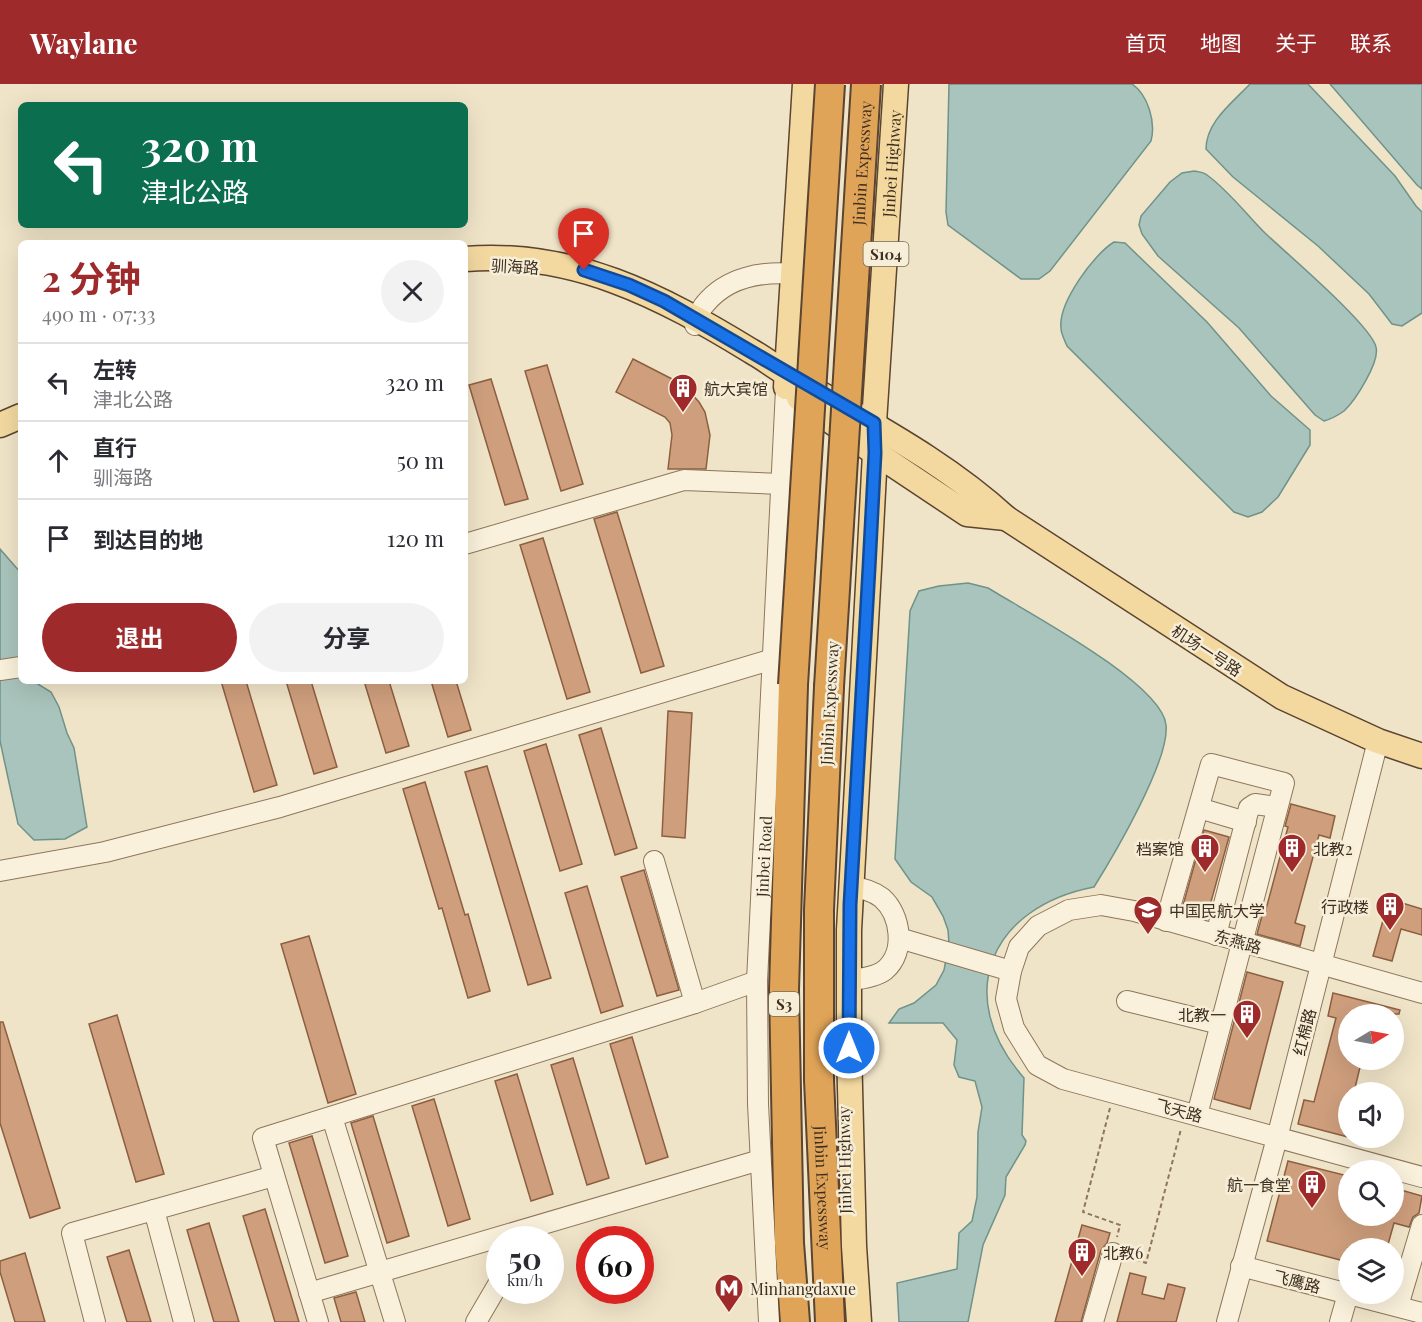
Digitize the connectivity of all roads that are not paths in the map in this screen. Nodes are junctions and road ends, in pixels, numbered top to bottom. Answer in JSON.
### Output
{"nodes":[{"id":1,"x":805,"y":84,"type":"edge"},
{"id":2,"x":830,"y":84,"type":"edge"},
{"id":3,"x":866,"y":84,"type":"edge"},
{"id":4,"x":896,"y":84,"type":"edge"},
{"id":5,"x":468,"y":259,"type":"edge"},
{"id":6,"x":468,"y":266,"type":"edge"},
{"id":7,"x":795,"y":274,"type":"junction"},
{"id":8,"x":696,"y":322,"type":"junction"},
{"id":9,"x":787,"y":382,"type":"junction"},
{"id":10,"x":18,"y":417,"type":"edge"},
{"id":11,"x":18,"y":423,"type":"edge"},
{"id":12,"x":874,"y":423,"type":"junction"},
{"id":13,"x":0,"y":424,"type":"edge"},
{"id":14,"x":0,"y":430,"type":"edge"},
{"id":15,"x":871,"y":450,"type":"junction"},
{"id":16,"x":783,"y":484,"type":"junction"},
{"id":17,"x":1006,"y":518,"type":"junction"},
{"id":18,"x":468,"y":543,"type":"edge"},
{"id":19,"x":773,"y":659,"type":"junction"},
{"id":20,"x":18,"y":667,"type":"edge"},
{"id":21,"x":0,"y":670,"type":"edge"},
{"id":22,"x":1378,"y":741,"type":"junction"},
{"id":23,"x":1422,"y":756,"type":"edge"},
{"id":24,"x":1277,"y":807,"type":"junction"},
{"id":25,"x":1199,"y":808,"type":"junction"},
{"id":26,"x":1246,"y":822,"type":"junction"},
{"id":27,"x":654,"y":861,"type":"dead end"},
{"id":28,"x":0,"y":871,"type":"edge"},
{"id":29,"x":851,"y":887,"type":"junction"},
{"id":30,"x":1166,"y":921,"type":"junction"},
{"id":31,"x":1216,"y":935,"type":"junction"},
{"id":32,"x":899,"y":938,"type":"junction"},
{"id":33,"x":1242,"y":942,"type":"junction"},
{"id":34,"x":1322,"y":964,"type":"junction"},
{"id":35,"x":1011,"y":971,"type":"junction"},
{"id":36,"x":849,"y":980,"type":"junction"},
{"id":37,"x":757,"y":981,"type":"junction"},
{"id":38,"x":1422,"y":993,"type":"edge"},
{"id":39,"x":1126,"y":1001,"type":"dead end"},
{"id":40,"x":695,"y":1003,"type":"junction"},
{"id":41,"x":1220,"y":1024,"type":"junction"},
{"id":42,"x":1191,"y":1113,"type":"junction"},
{"id":43,"x":332,"y":1117,"type":"junction"},
{"id":44,"x":1277,"y":1138,"type":"junction"},
{"id":45,"x":760,"y":1160,"type":"junction"},
{"id":46,"x":274,"y":1176,"type":"junction"},
{"id":47,"x":1422,"y":1177,"type":"edge"},
{"id":48,"x":154,"y":1210,"type":"junction"},
{"id":49,"x":1422,"y":1225,"type":"edge"},
{"id":50,"x":549,"y":1226,"type":"edge"},
{"id":51,"x":486,"y":1244,"type":"edge"},
{"id":52,"x":1113,"y":1253,"type":"road end"},
{"id":53,"x":1241,"y":1266,"type":"junction"},
{"id":54,"x":380,"y":1272,"type":"junction"},
{"id":55,"x":1338,"y":1291,"type":"edge"},
{"id":56,"x":309,"y":1293,"type":"junction"},
{"id":57,"x":487,"y":1304,"type":"edge"},
{"id":58,"x":1346,"y":1304,"type":"edge"},
{"id":59,"x":1390,"y":1304,"type":"edge"},
{"id":60,"x":1398,"y":1306,"type":"junction"},
{"id":61,"x":1422,"y":1313,"type":"edge"},
{"id":62,"x":95,"y":1322,"type":"edge"},
{"id":63,"x":184,"y":1322,"type":"edge"},
{"id":64,"x":318,"y":1322,"type":"edge"},
{"id":65,"x":395,"y":1322,"type":"edge"},
{"id":66,"x":476,"y":1322,"type":"edge"},
{"id":67,"x":769,"y":1322,"type":"edge"},
{"id":68,"x":795,"y":1322,"type":"edge"},
{"id":69,"x":830,"y":1322,"type":"edge"},
{"id":70,"x":851,"y":1322,"type":"edge"},
{"id":71,"x":859,"y":1322,"type":"edge"},
{"id":72,"x":1093,"y":1322,"type":"edge"},
{"id":73,"x":1227,"y":1322,"type":"edge"},
{"id":74,"x":1341,"y":1322,"type":"edge"}],
"edges":[{"from":1,"to":7,"type":"main road"},
{"from":2,"to":68,"type":"highway","number":"S3","bridge":true},
{"from":3,"to":69,"type":"highway","name":"Jinbin Expessway","number":"S3","bridge":true},
{"from":4,"to":12,"type":"main road","name":"Jinbei Highway","number":"S104"},
{"from":5,"to":8,"type":"main road","name":"驯海路"},
{"from":6,"to":8,"type":"main road","name":"驯海路"},
{"from":7,"to":8,"type":"street"},
{"from":7,"to":9,"type":"main road"},
{"from":8,"to":9,"type":"main road","name":"驯海路"},
{"from":9,"to":12,"type":"main road","name":"机场一号路"},
{"from":9,"to":15,"type":"main road","name":"机场一号路"},
{"from":9,"to":16,"type":"street","name":"Jinbei Road"},
{"from":10,"to":13,"type":"main road"},
{"from":11,"to":14,"type":"main road"},
{"from":12,"to":15,"type":"main road","name":"Jinbei Highway","number":"S104"},
{"from":12,"to":17,"type":"main road","name":"机场一号路"},
{"from":15,"to":17,"type":"main road","name":"机场一号路"},
{"from":15,"to":29,"type":"main road","name":"Jinbei Highway","number":"S104"},
{"from":15,"to":70,"type":"main road","name":"Jinbei Highway","number":"S104"},
{"from":16,"to":18,"type":"street"},
{"from":16,"to":19,"type":"street","name":"Jinbei Road"},
{"from":17,"to":22,"type":"main road","name":"机场一号路"},
{"from":19,"to":28,"type":"street"},
{"from":19,"to":37,"type":"street","name":"Jinbei Road"},
{"from":20,"to":21,"type":"street"},
{"from":22,"to":23,"type":"main road","name":"机场一号路"},
{"from":22,"to":34,"type":"street","name":"红棉路"},
{"from":24,"to":25,"type":"street"},
{"from":24,"to":26,"type":"street"},
{"from":24,"to":33,"type":"street"},
{"from":25,"to":26,"type":"street"},
{"from":25,"to":30,"type":"street"},
{"from":26,"to":31,"type":"street"},
{"from":27,"to":40,"type":"street"},
{"from":29,"to":32,"type":"street"},
{"from":29,"to":36,"type":"main road","name":"Jinbei Highway","number":"S104"},
{"from":30,"to":31,"type":"street","name":"东燕路"},
{"from":30,"to":35,"type":"street","name":"东燕路"},
{"from":31,"to":33,"type":"street","name":"东燕路"},
{"from":32,"to":35,"type":"street"},
{"from":32,"to":36,"type":"street"},
{"from":33,"to":34,"type":"street","name":"东燕路"},
{"from":33,"to":41,"type":"street"},
{"from":34,"to":38,"type":"street","name":"东燕路"},
{"from":34,"to":44,"type":"street","name":"红棉路"},
{"from":35,"to":42,"type":"street","name":"飞天路"},
{"from":36,"to":71,"type":"main road","name":"Jinbei Highway","number":"S104"},
{"from":37,"to":40,"type":"street"},
{"from":37,"to":45,"type":"street","name":"Jinbei Road"},
{"from":39,"to":41,"type":"street"},
{"from":40,"to":43,"type":"street"},
{"from":41,"to":42,"type":"street"},
{"from":42,"to":44,"type":"street","name":"飞天路"},
{"from":43,"to":46,"type":"street"},
{"from":43,"to":54,"type":"street"},
{"from":44,"to":47,"type":"street","name":"飞天路"},
{"from":44,"to":53,"type":"street","name":"红棉路"},
{"from":45,"to":50,"type":"street"},
{"from":45,"to":67,"type":"street","name":"Jinbei Road"},
{"from":46,"to":48,"type":"street"},
{"from":46,"to":56,"type":"street"},
{"from":48,"to":62,"type":"street"},
{"from":48,"to":63,"type":"street"},
{"from":49,"to":60,"type":"street"},
{"from":51,"to":54,"type":"street"},
{"from":52,"to":72,"type":"street"},
{"from":53,"to":55,"type":"street","name":"飞鹰路"},
{"from":53,"to":73,"type":"street","name":"红棉路"},
{"from":54,"to":56,"type":"street"},
{"from":54,"to":65,"type":"street"},
{"from":56,"to":64,"type":"street"},
{"from":57,"to":66,"type":"street"},
{"from":58,"to":74,"type":"street"},
{"from":59,"to":60,"type":"street","name":"飞鹰路"},
{"from":60,"to":61,"type":"street","name":"飞鹰路"}]}
